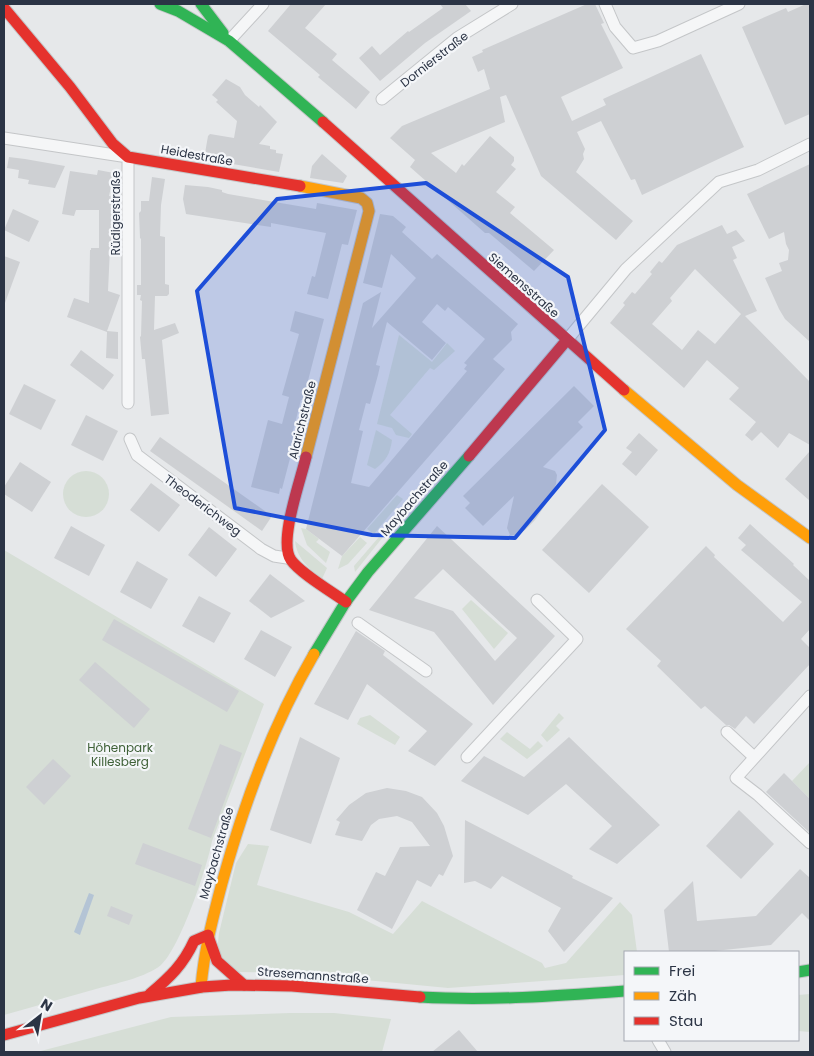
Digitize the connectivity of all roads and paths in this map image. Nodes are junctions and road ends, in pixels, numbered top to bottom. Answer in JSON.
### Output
{"nodes":[{"id":1,"x":160,"y":4,"type":"edge"},
{"id":2,"x":201,"y":4,"type":"edge"},
{"id":3,"x":263,"y":4,"type":"edge"},
{"id":4,"x":512,"y":4,"type":"edge"},
{"id":5,"x":605,"y":4,"type":"edge"},
{"id":6,"x":739,"y":4,"type":"edge"},
{"id":7,"x":4,"y":8,"type":"edge"},
{"id":8,"x":229,"y":41,"type":"junction"},
{"id":9,"x":382,"y":99,"type":"dead end"},
{"id":10,"x":4,"y":138,"type":"edge"},
{"id":11,"x":810,"y":144,"type":"edge"},
{"id":12,"x":128,"y":157,"type":"junction"},
{"id":13,"x":368,"y":218,"type":"joint"},
{"id":14,"x":566,"y":341,"type":"junction"},
{"id":15,"x":128,"y":403,"type":"dead end"},
{"id":16,"x":130,"y":439,"type":"dead end"},
{"id":17,"x":810,"y":538,"type":"edge"},
{"id":18,"x":287,"y":558,"type":"junction"},
{"id":19,"x":537,"y":600,"type":"dead end"},
{"id":20,"x":346,"y":602,"type":"junction"},
{"id":21,"x":358,"y":623,"type":"dead end"},
{"id":22,"x":426,"y":671,"type":"dead end"},
{"id":23,"x":810,"y":696,"type":"edge"},
{"id":24,"x":728,"y":732,"type":"dead end"},
{"id":25,"x":467,"y":757,"type":"dead end"},
{"id":26,"x":754,"y":757,"type":"junction"},
{"id":27,"x":810,"y":844,"type":"edge"},
{"id":28,"x":208,"y":935,"type":"junction"},
{"id":29,"x":244,"y":985,"type":"junction"},
{"id":30,"x":201,"y":987,"type":"junction"},
{"id":31,"x":624,"y":991,"type":"edge"},
{"id":32,"x":148,"y":996,"type":"junction"},
{"id":33,"x":4,"y":1035,"type":"edge"}],
"edges":[{"from":1,"to":8,"type":"main road","name":"Siemensstraße"},
{"from":2,"to":8,"type":"main road","name":"Siemensstraße"},
{"from":3,"to":8,"type":"street"},
{"from":4,"to":9,"type":"street","name":"Dornierstraße"},
{"from":5,"to":6,"type":"street"},
{"from":7,"to":12,"type":"main road","name":"Rüdigerstraße"},
{"from":8,"to":14,"type":"main road","name":"Siemensstraße"},
{"from":10,"to":12,"type":"street","name":"Heidestraße"},
{"from":11,"to":14,"type":"street","name":"Maybachstraße"},
{"from":12,"to":13,"type":"main road","name":"Heidestraße"},
{"from":12,"to":15,"type":"street","name":"Rüdigerstraße"},
{"from":13,"to":18,"type":"main road","name":"Alarichstraße"},
{"from":14,"to":17,"type":"main road","name":"Siemensstraße"},
{"from":14,"to":20,"type":"main road","name":"Maybachstraße"},
{"from":16,"to":18,"type":"street","name":"Theoderichweg"},
{"from":18,"to":20,"type":"main road"},
{"from":19,"to":25,"type":"street"},
{"from":20,"to":28,"type":"main road","name":"Maybachstraße"},
{"from":21,"to":22,"type":"street"},
{"from":23,"to":26,"type":"street"},
{"from":24,"to":26,"type":"street"},
{"from":26,"to":27,"type":"street"},
{"from":28,"to":29,"type":"main road"},
{"from":28,"to":30,"type":"main road","name":"Maybachstraße"},
{"from":28,"to":32,"type":"main road"},
{"from":29,"to":30,"type":"main road","name":"Stresemannstraße"},
{"from":29,"to":31,"type":"main road","name":"Stresemannstraße"},
{"from":30,"to":32,"type":"main road","name":"Stresemannstraße"},
{"from":32,"to":33,"type":"main road","name":"Stresemannstraße"}]}
